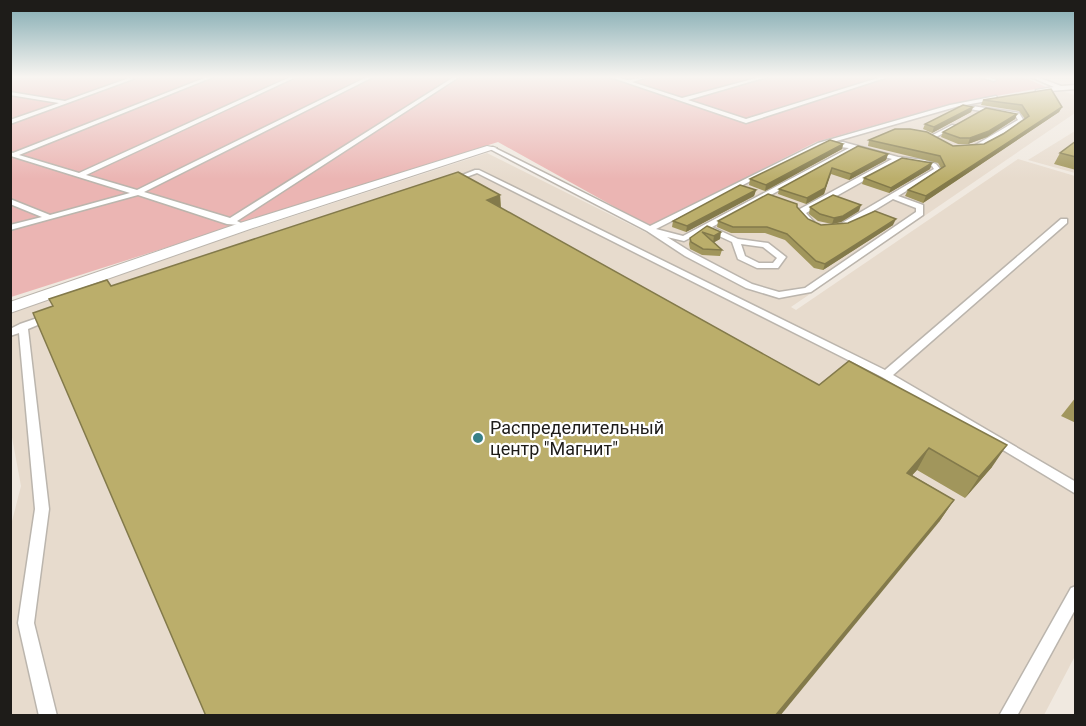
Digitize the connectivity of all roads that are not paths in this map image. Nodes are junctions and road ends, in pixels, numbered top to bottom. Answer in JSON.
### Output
{"nodes":[{"id":1,"x":41,"y":111,"type":"edge"},
{"id":2,"x":123,"y":111,"type":"edge"},
{"id":3,"x":220,"y":111,"type":"edge"},
{"id":4,"x":303,"y":111,"type":"edge"},
{"id":5,"x":406,"y":111,"type":"edge"},
{"id":6,"x":715,"y":111,"type":"edge"},
{"id":7,"x":778,"y":111,"type":"edge"},
{"id":8,"x":936,"y":111,"type":"edge"},
{"id":9,"x":981,"y":111,"type":"edge"},
{"id":10,"x":1002,"y":111,"type":"edge"},
{"id":11,"x":972,"y":116,"type":"edge"},
{"id":12,"x":10,"y":122,"type":"edge"},
{"id":13,"x":963,"y":122,"type":"edge"},
{"id":14,"x":870,"y":129,"type":"junction"},
{"id":15,"x":897,"y":129,"type":"edge"},
{"id":16,"x":924,"y":134,"type":"edge"},
{"id":17,"x":932,"y":137,"type":"junction"},
{"id":18,"x":820,"y":144,"type":"junction"},
{"id":19,"x":945,"y":146,"type":"edge"},
{"id":20,"x":855,"y":147,"type":"junction"},
{"id":21,"x":491,"y":148,"type":"joint"},
{"id":22,"x":962,"y":149,"type":"edge"},
{"id":23,"x":12,"y":154,"type":"edge"},
{"id":24,"x":898,"y":159,"type":"junction"},
{"id":25,"x":80,"y":175,"type":"junction"},
{"id":26,"x":443,"y":183,"type":"edge"},
{"id":27,"x":736,"y":185,"type":"junction"},
{"id":28,"x":745,"y":188,"type":"edge"},
{"id":29,"x":754,"y":191,"type":"edge"},
{"id":30,"x":137,"y":193,"type":"junction"},
{"id":31,"x":764,"y":194,"type":"junction"},
{"id":32,"x":893,"y":197,"type":"junction"},
{"id":33,"x":774,"y":198,"type":"edge"},
{"id":34,"x":10,"y":201,"type":"edge"},
{"id":35,"x":796,"y":205,"type":"edge"},
{"id":36,"x":806,"y":209,"type":"junction"},
{"id":37,"x":49,"y":217,"type":"junction"},
{"id":38,"x":1064,"y":221,"type":"dead end"},
{"id":39,"x":238,"y":224,"type":"junction"},
{"id":40,"x":819,"y":226,"type":"edge"},
{"id":41,"x":705,"y":227,"type":"junction"},
{"id":42,"x":829,"y":227,"type":"edge"},
{"id":43,"x":10,"y":228,"type":"edge"},
{"id":44,"x":650,"y":229,"type":"junction"},
{"id":45,"x":736,"y":241,"type":"junction"},
{"id":46,"x":10,"y":308,"type":"edge"},
{"id":47,"x":57,"y":315,"type":"edge"},
{"id":48,"x":23,"y":326,"type":"junction"},
{"id":49,"x":10,"y":333,"type":"edge"},
{"id":50,"x":886,"y":375,"type":"junction"},
{"id":51,"x":1076,"y":489,"type":"edge"},
{"id":52,"x":1076,"y":593,"type":"edge"},
{"id":53,"x":48,"y":716,"type":"edge"},
{"id":54,"x":1007,"y":716,"type":"edge"}],
"edges":[{"from":1,"to":12,"type":"lane"},
{"from":2,"to":23,"type":"lane"},
{"from":3,"to":25,"type":"lane"},
{"from":4,"to":30,"type":"lane"},
{"from":5,"to":39,"type":"lane"},
{"from":6,"to":7,"type":"lane"},
{"from":8,"to":14,"type":"lane"},
{"from":9,"to":11,"type":"lane"},
{"from":10,"to":22,"type":"lane"},
{"from":13,"to":17,"type":"lane"},
{"from":14,"to":15,"type":"lane"},
{"from":14,"to":18,"type":"lane"},
{"from":16,"to":17,"type":"lane"},
{"from":17,"to":19,"type":"lane"},
{"from":18,"to":20,"type":"lane"},
{"from":18,"to":27,"type":"lane"},
{"from":20,"to":24,"type":"lane"},
{"from":20,"to":31,"type":"lane"},
{"from":21,"to":39,"type":"street"},
{"from":21,"to":44,"type":"lane"},
{"from":23,"to":25,"type":"lane"},
{"from":24,"to":32,"type":"lane"},
{"from":24,"to":36,"type":"lane"},
{"from":25,"to":30,"type":"lane"},
{"from":26,"to":50,"type":"lane"},
{"from":27,"to":28,"type":"lane"},
{"from":27,"to":44,"type":"lane"},
{"from":29,"to":31,"type":"lane"},
{"from":30,"to":37,"type":"lane"},
{"from":30,"to":39,"type":"lane"},
{"from":31,"to":33,"type":"lane"},
{"from":31,"to":41,"type":"lane"},
{"from":32,"to":42,"type":"lane"},
{"from":32,"to":44,"type":"lane"},
{"from":34,"to":37,"type":"lane"},
{"from":35,"to":36,"type":"lane"},
{"from":36,"to":40,"type":"lane"},
{"from":37,"to":43,"type":"lane"},
{"from":38,"to":50,"type":"lane"},
{"from":39,"to":46,"type":"street"},
{"from":41,"to":44,"type":"lane"},
{"from":41,"to":45,"type":"lane"},
{"from":45,"to":45,"type":"lane"},
{"from":47,"to":48,"type":"lane"},
{"from":48,"to":49,"type":"lane"},
{"from":48,"to":53,"type":"lane"},
{"from":50,"to":51,"type":"lane"},
{"from":52,"to":54,"type":"lane"}]}
